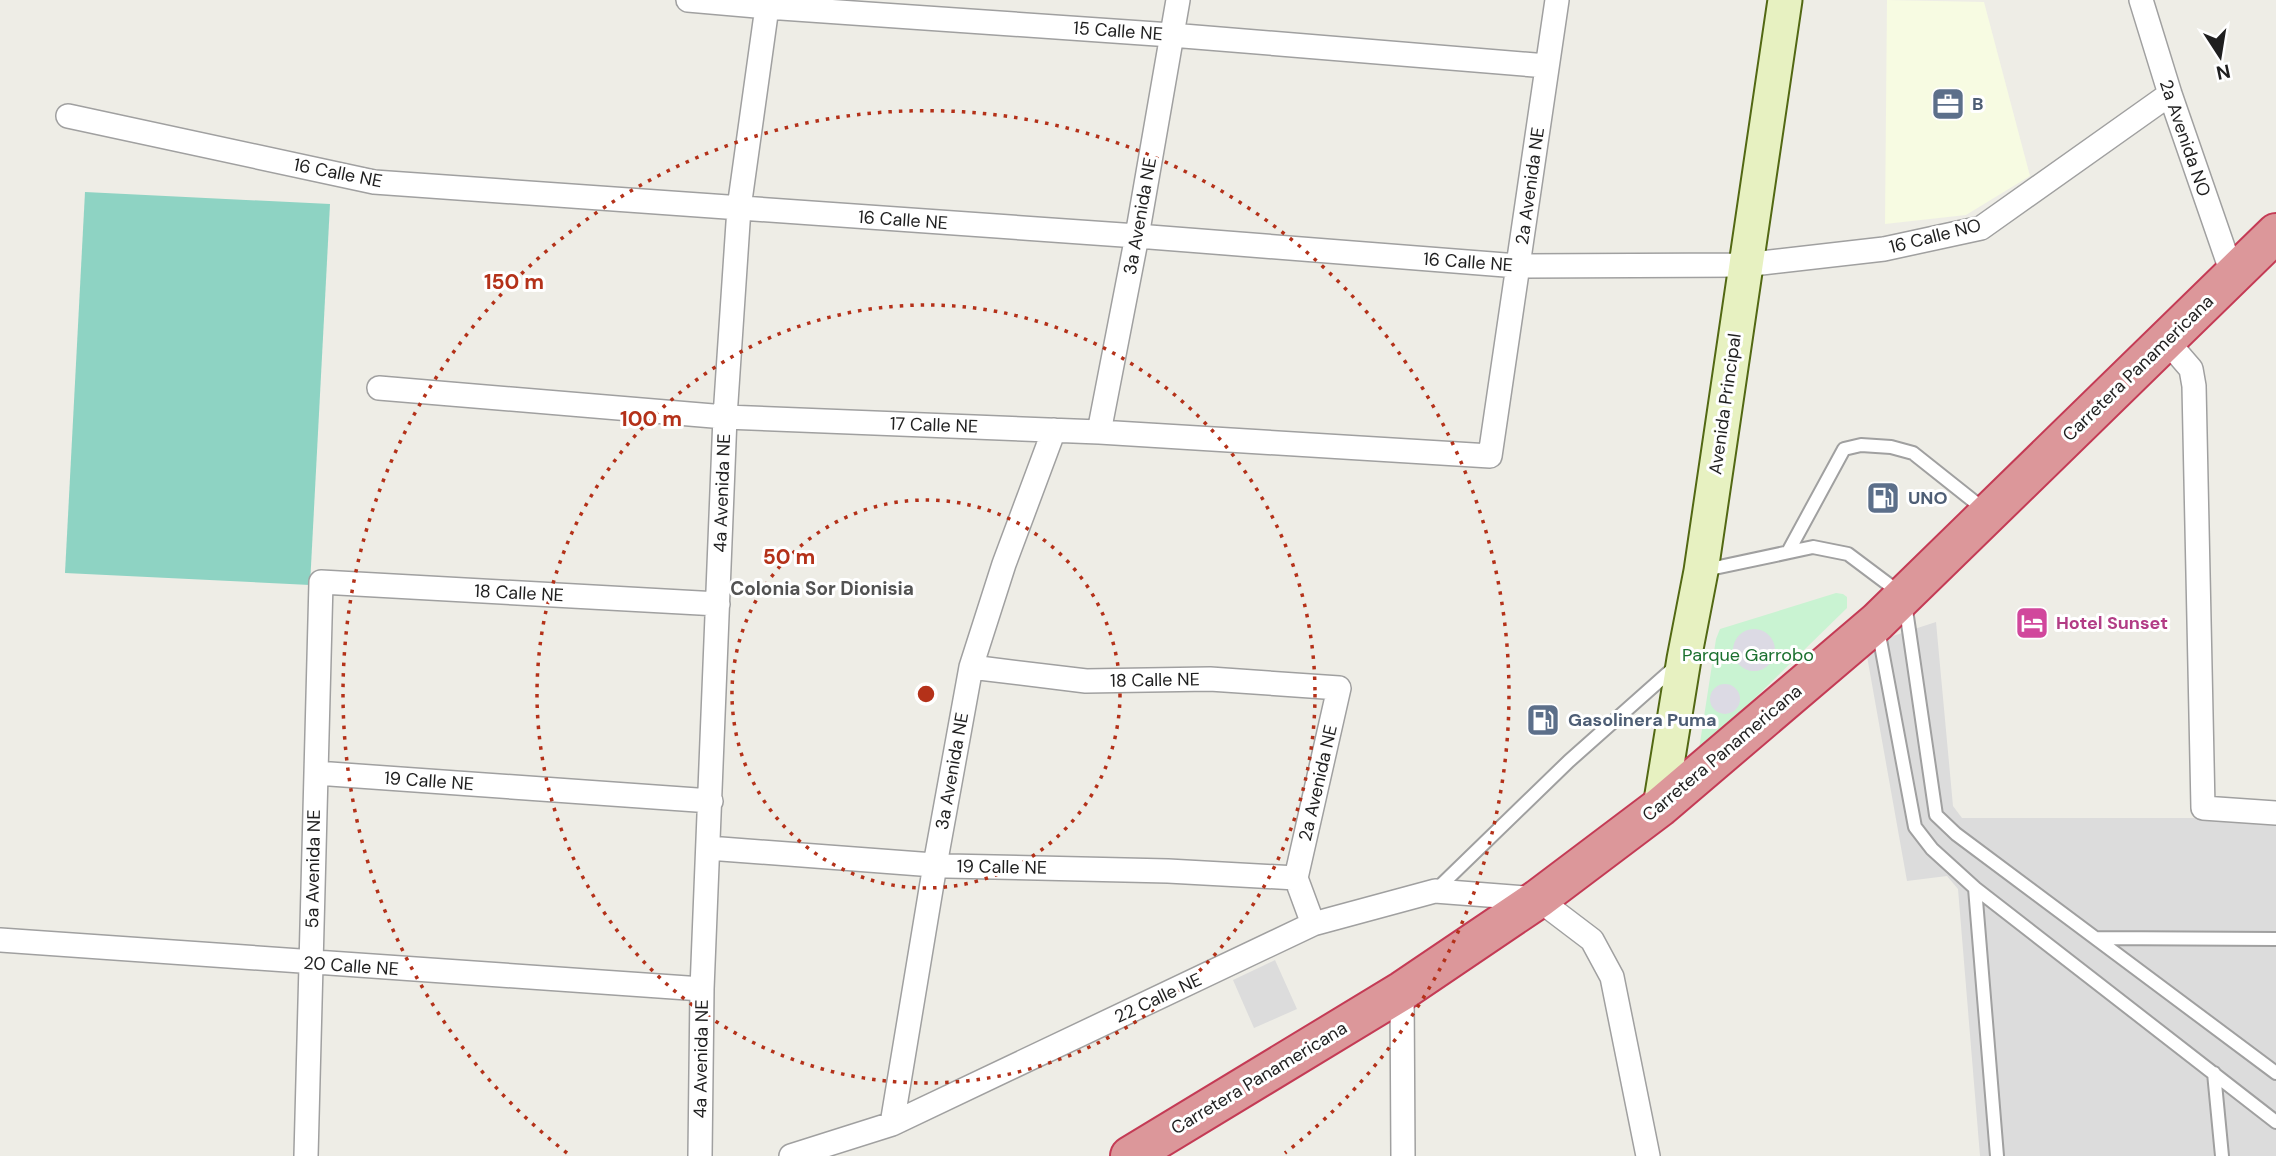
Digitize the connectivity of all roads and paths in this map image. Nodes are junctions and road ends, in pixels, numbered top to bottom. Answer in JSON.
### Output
{"nodes":[{"id":1,"x":688,"y":0,"type":"edge"},
{"id":2,"x":1178,"y":0,"type":"edge"},
{"id":3,"x":1556,"y":0,"type":"edge"},
{"id":4,"x":1785,"y":0,"type":"edge"},
{"id":5,"x":2141,"y":0,"type":"edge"},
{"id":6,"x":768,"y":4,"type":"edge"},
{"id":7,"x":1171,"y":35,"type":"junction"},
{"id":8,"x":1547,"y":66,"type":"junction"},
{"id":9,"x":2169,"y":94,"type":"junction"},
{"id":10,"x":68,"y":116,"type":"dead end"},
{"id":11,"x":739,"y":208,"type":"junction"},
{"id":12,"x":2276,"y":233,"type":"edge"},
{"id":13,"x":1137,"y":236,"type":"junction"},
{"id":14,"x":1744,"y":265,"type":"junction"},
{"id":15,"x":1518,"y":266,"type":"junction"},
{"id":16,"x":2233,"y":276,"type":"junction"},
{"id":17,"x":2166,"y":340,"type":"junction"},
{"id":18,"x":379,"y":388,"type":"dead end"},
{"id":19,"x":725,"y":417,"type":"junction"},
{"id":20,"x":1054,"y":430,"type":"junction"},
{"id":21,"x":1099,"y":432,"type":"junction"},
{"id":22,"x":1490,"y":456,"type":"joint"},
{"id":23,"x":1989,"y":513,"type":"junction"},
{"id":24,"x":1788,"y":552,"type":"junction"},
{"id":25,"x":1701,"y":571,"type":"junction"},
{"id":26,"x":321,"y":582,"type":"joint"},
{"id":27,"x":718,"y":604,"type":"junction"},
{"id":28,"x":1891,"y":609,"type":"junction"},
{"id":29,"x":1684,"y":659,"type":"junction"},
{"id":30,"x":971,"y":667,"type":"junction"},
{"id":31,"x":1339,"y":688,"type":"joint"},
{"id":32,"x":316,"y":773,"type":"junction"},
{"id":33,"x":711,"y":801,"type":"junction"},
{"id":34,"x":1660,"y":807,"type":"junction"},
{"id":35,"x":2276,"y":813,"type":"edge"},
{"id":36,"x":708,"y":849,"type":"junction"},
{"id":37,"x":935,"y":865,"type":"junction"},
{"id":38,"x":1296,"y":878,"type":"junction"},
{"id":39,"x":1975,"y":888,"type":"junction"},
{"id":40,"x":1435,"y":891,"type":"junction"},
{"id":41,"x":1538,"y":899,"type":"junction"},
{"id":42,"x":1313,"y":924,"type":"junction"},
{"id":43,"x":2097,"y":938,"type":"junction"},
{"id":44,"x":2276,"y":939,"type":"edge"},
{"id":45,"x":0,"y":940,"type":"edge"},
{"id":46,"x":311,"y":963,"type":"junction"},
{"id":47,"x":702,"y":989,"type":"junction"},
{"id":48,"x":1402,"y":990,"type":"junction"},
{"id":49,"x":2214,"y":1073,"type":"junction"},
{"id":50,"x":2276,"y":1073,"type":"edge"},
{"id":51,"x":2276,"y":1122,"type":"edge"},
{"id":52,"x":892,"y":1124,"type":"junction"},
{"id":53,"x":306,"y":1156,"type":"edge"},
{"id":54,"x":700,"y":1156,"type":"edge"},
{"id":55,"x":791,"y":1156,"type":"edge"},
{"id":56,"x":1130,"y":1156,"type":"edge"},
{"id":57,"x":1403,"y":1156,"type":"edge"},
{"id":58,"x":1648,"y":1156,"type":"edge"},
{"id":59,"x":1997,"y":1156,"type":"edge"},
{"id":60,"x":2222,"y":1156,"type":"edge"}],
"edges":[{"from":1,"to":6,"type":"street","name":"15 Calle NE"},
{"from":2,"to":7,"type":"street","name":"3a Avenida NE"},
{"from":3,"to":8,"type":"street","name":"2a Avenida NE"},
{"from":4,"to":14,"type":"street","name":"Avenida Principal"},
{"from":5,"to":9,"type":"street","name":"2a Avenida NO"},
{"from":6,"to":7,"type":"street","name":"15 Calle NE"},
{"from":6,"to":11,"type":"street","name":"4a Avenida NE"},
{"from":7,"to":8,"type":"street","name":"15 Calle NE"},
{"from":7,"to":13,"type":"street","name":"3a Avenida NE"},
{"from":8,"to":15,"type":"street","name":"2a Avenida NE"},
{"from":9,"to":14,"type":"street","name":"16 Calle NO"},
{"from":9,"to":16,"type":"street","name":"2a Avenida NO"},
{"from":10,"to":11,"type":"street","name":"16 Calle NE"},
{"from":11,"to":13,"type":"street","name":"16 Calle NE"},
{"from":11,"to":19,"type":"street","name":"4a Avenida NE"},
{"from":12,"to":16,"type":"highway","name":"Carretera Panamericana"},
{"from":13,"to":15,"type":"street","name":"16 Calle NE"},
{"from":13,"to":21,"type":"street","name":"3a Avenida NE"},
{"from":14,"to":15,"type":"street","name":"16 Calle NE"},
{"from":14,"to":25,"type":"street","name":"Avenida Principal"},
{"from":15,"to":22,"type":"street","name":"2a Avenida NE"},
{"from":16,"to":17,"type":"highway","name":"Carretera Panamericana"},
{"from":17,"to":23,"type":"highway","name":"Carretera Panamericana"},
{"from":17,"to":35,"type":"street"},
{"from":18,"to":19,"type":"street","name":"17 Calle NE"},
{"from":19,"to":20,"type":"street","name":"17 Calle NE"},
{"from":19,"to":27,"type":"street","name":"4a Avenida NE"},
{"from":20,"to":21,"type":"street","name":"17 Calle NE"},
{"from":20,"to":30,"type":"street","name":"3a Avenida NE"},
{"from":21,"to":22,"type":"street","name":"17 Calle NE"},
{"from":23,"to":24,"type":"lane"},
{"from":23,"to":28,"type":"highway","name":"Carretera Panamericana"},
{"from":24,"to":25,"type":"lane"},
{"from":24,"to":28,"type":"lane"},
{"from":25,"to":29,"type":"street","name":"Avenida Principal"},
{"from":26,"to":27,"type":"street","name":"18 Calle NE"},
{"from":26,"to":32,"type":"street","name":"5a Avenida NE"},
{"from":27,"to":33,"type":"street","name":"4a Avenida NE"},
{"from":28,"to":34,"type":"highway","name":"Carretera Panamericana"},
{"from":28,"to":39,"type":"lane"},
{"from":28,"to":43,"type":"lane"},
{"from":29,"to":34,"type":"street","name":"Avenida Principal"},
{"from":29,"to":40,"type":"lane"},
{"from":30,"to":31,"type":"street","name":"18 Calle NE"},
{"from":30,"to":37,"type":"street","name":"3a Avenida NE"},
{"from":31,"to":38,"type":"street","name":"2a Avenida NE"},
{"from":32,"to":33,"type":"street","name":"19 Calle NE"},
{"from":32,"to":46,"type":"street","name":"5a Avenida NE"},
{"from":33,"to":36,"type":"street","name":"4a Avenida NE"},
{"from":34,"to":41,"type":"highway","name":"Carretera Panamericana"},
{"from":36,"to":37,"type":"street","name":"19 Calle NE"},
{"from":36,"to":47,"type":"street","name":"4a Avenida NE"},
{"from":37,"to":38,"type":"street","name":"19 Calle NE"},
{"from":37,"to":52,"type":"street","name":"3a Avenida NE"},
{"from":38,"to":42,"type":"street"},
{"from":39,"to":49,"type":"lane"},
{"from":39,"to":59,"type":"lane"},
{"from":40,"to":41,"type":"street","name":"22 Calle NE"},
{"from":40,"to":42,"type":"street","name":"22 Calle NE"},
{"from":41,"to":48,"type":"highway","name":"Carretera Panamericana"},
{"from":41,"to":58,"type":"street"},
{"from":42,"to":52,"type":"street","name":"22 Calle NE"},
{"from":43,"to":44,"type":"lane"},
{"from":43,"to":50,"type":"lane"},
{"from":45,"to":46,"type":"street","name":"20 Calle NE"},
{"from":46,"to":47,"type":"street","name":"20 Calle NE"},
{"from":46,"to":53,"type":"street","name":"5a Avenida NE"},
{"from":47,"to":54,"type":"street","name":"4a Avenida NE"},
{"from":48,"to":56,"type":"highway","name":"Carretera Panamericana"},
{"from":48,"to":57,"type":"street"},
{"from":49,"to":51,"type":"lane"},
{"from":49,"to":60,"type":"lane"},
{"from":52,"to":55,"type":"street","name":"22 Calle NE"}]}
